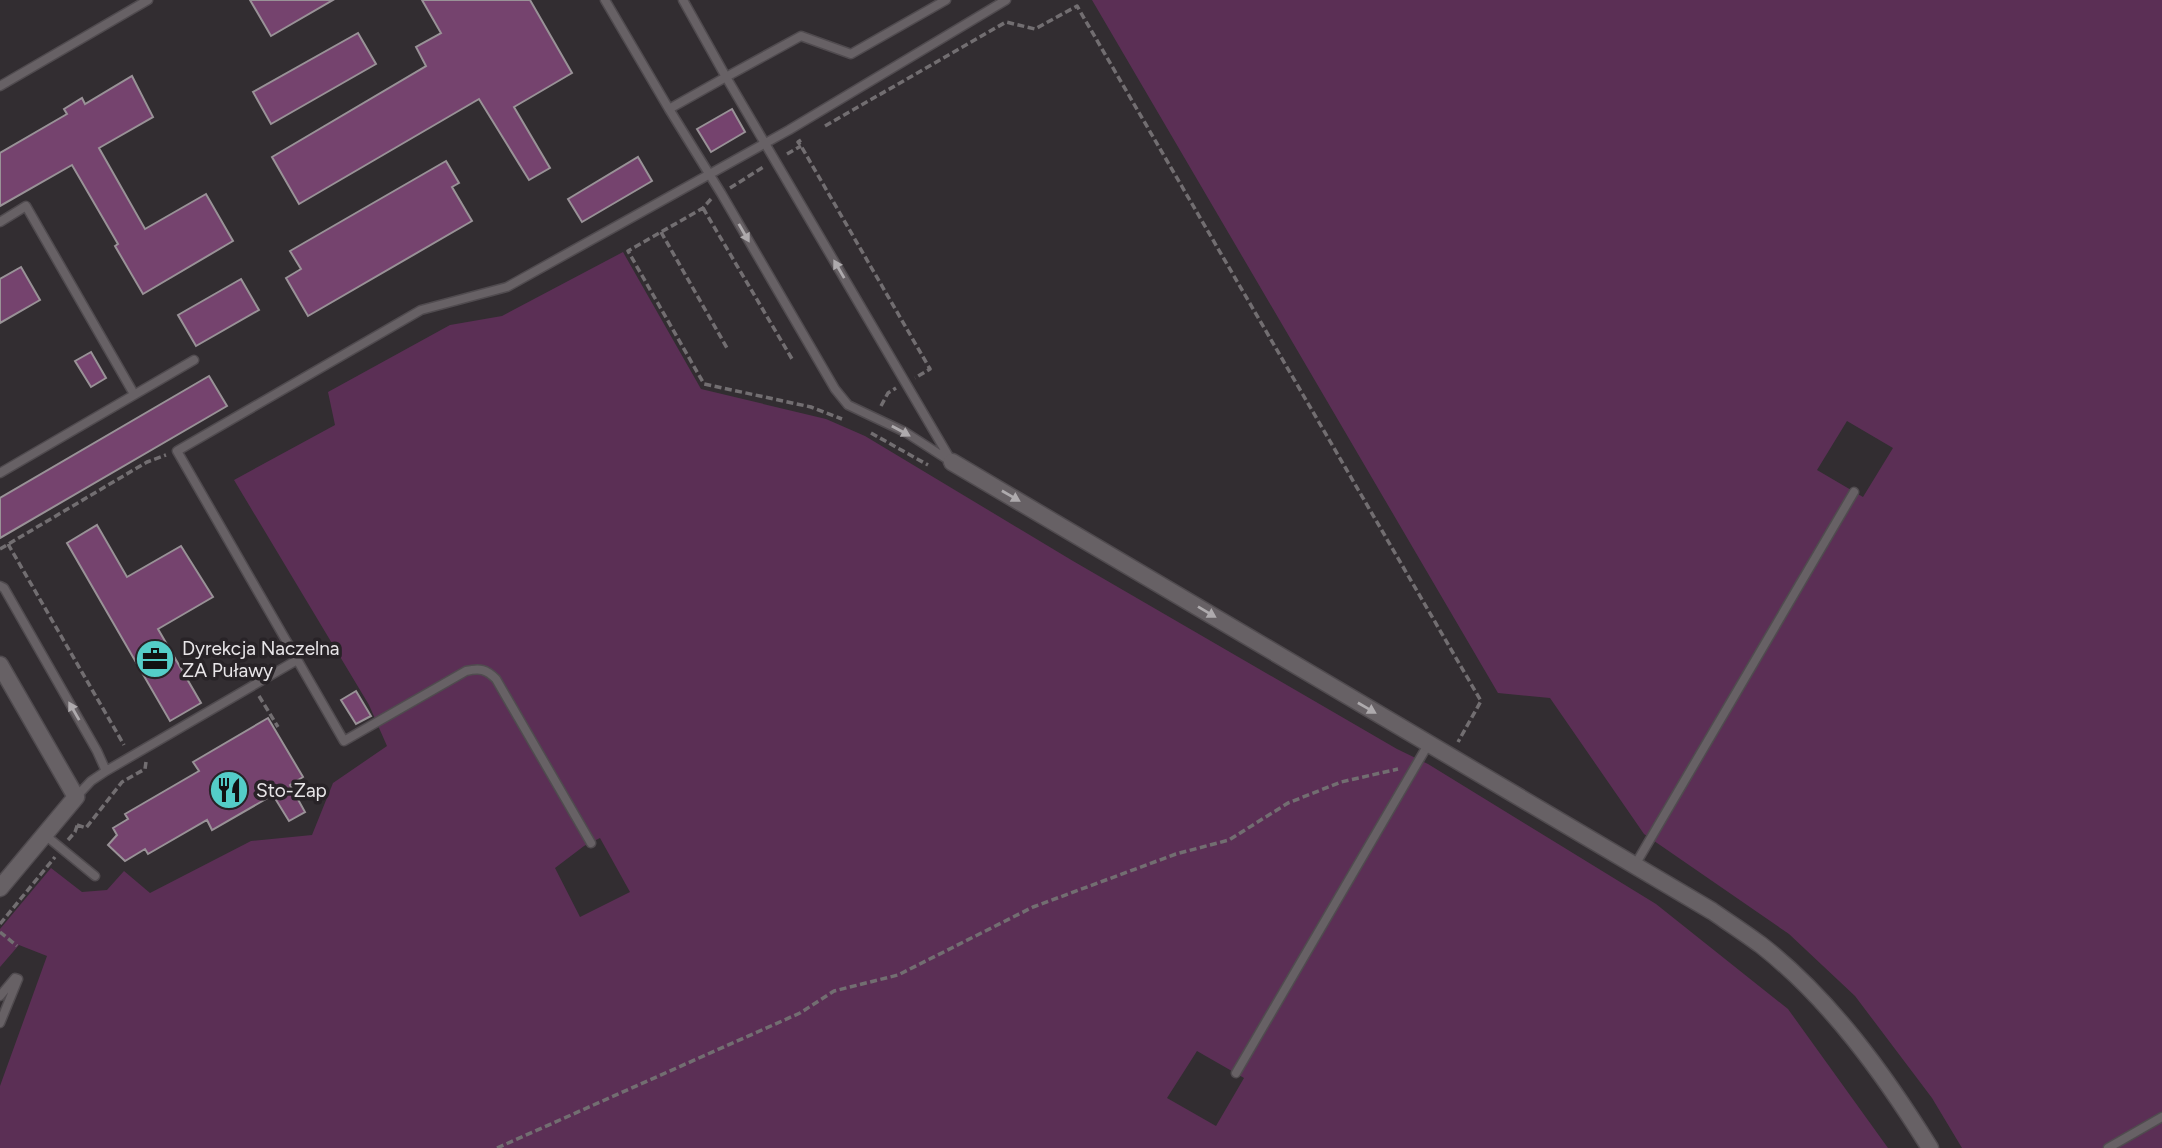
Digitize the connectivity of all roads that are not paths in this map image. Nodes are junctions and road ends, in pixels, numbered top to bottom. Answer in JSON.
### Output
{"nodes":[{"id":1,"x":148,"y":0,"type":"edge"},
{"id":2,"x":605,"y":0,"type":"edge"},
{"id":3,"x":683,"y":0,"type":"edge"},
{"id":4,"x":946,"y":0,"type":"edge"},
{"id":5,"x":1006,"y":0,"type":"edge"},
{"id":6,"x":726,"y":77,"type":"junction"},
{"id":7,"x":0,"y":86,"type":"edge"},
{"id":8,"x":669,"y":109,"type":"junction"},
{"id":9,"x":765,"y":143,"type":"junction"},
{"id":10,"x":710,"y":174,"type":"junction"},
{"id":11,"x":0,"y":222,"type":"edge"},
{"id":12,"x":194,"y":360,"type":"dead end"},
{"id":13,"x":134,"y":394,"type":"junction"},
{"id":14,"x":945,"y":467,"type":"junction"},
{"id":15,"x":0,"y":473,"type":"edge"},
{"id":16,"x":1854,"y":492,"type":"dead end"},
{"id":17,"x":0,"y":586,"type":"edge"},
{"id":18,"x":297,"y":660,"type":"junction"},
{"id":19,"x":0,"y":666,"type":"edge"},
{"id":20,"x":1425,"y":741,"type":"junction"},
{"id":21,"x":106,"y":771,"type":"junction"},
{"id":22,"x":76,"y":797,"type":"junction"},
{"id":23,"x":53,"y":842,"type":"junction"},
{"id":24,"x":591,"y":843,"type":"dead end"},
{"id":25,"x":1635,"y":865,"type":"junction"},
{"id":26,"x":95,"y":876,"type":"dead end"},
{"id":27,"x":0,"y":888,"type":"edge"},
{"id":28,"x":0,"y":996,"type":"edge"},
{"id":29,"x":0,"y":1023,"type":"edge"},
{"id":30,"x":1236,"y":1073,"type":"dead end"},
{"id":31,"x":2162,"y":1117,"type":"edge"},
{"id":32,"x":1930,"y":1148,"type":"edge"},
{"id":33,"x":2108,"y":1148,"type":"edge"}],
"edges":[{"from":1,"to":7,"type":"lane"},
{"from":2,"to":8,"type":"lane"},
{"from":3,"to":6,"type":"lane"},
{"from":4,"to":6,"type":"lane"},
{"from":5,"to":9,"type":"lane"},
{"from":6,"to":8,"type":"lane"},
{"from":6,"to":9,"type":"lane"},
{"from":8,"to":10,"type":"lane"},
{"from":9,"to":10,"type":"lane"},
{"from":14,"to":9,"type":"lane","one_way":true},
{"from":10,"to":14,"type":"lane","one_way":true},
{"from":10,"to":18,"type":"lane"},
{"from":11,"to":13,"type":"lane"},
{"from":12,"to":13,"type":"lane"},
{"from":13,"to":15,"type":"lane"},
{"from":14,"to":20,"type":"street","one_way":true},
{"from":16,"to":25,"type":"lane"},
{"from":21,"to":17,"type":"lane","one_way":true},
{"from":18,"to":21,"type":"lane"},
{"from":18,"to":24,"type":"lane"},
{"from":19,"to":22,"type":"street"},
{"from":20,"to":25,"type":"street"},
{"from":20,"to":30,"type":"lane"},
{"from":21,"to":22,"type":"lane"},
{"from":22,"to":23,"type":"street"},
{"from":23,"to":26,"type":"lane"},
{"from":23,"to":27,"type":"street"},
{"from":25,"to":32,"type":"street"},
{"from":28,"to":29,"type":"lane"},
{"from":31,"to":33,"type":"lane"}]}
